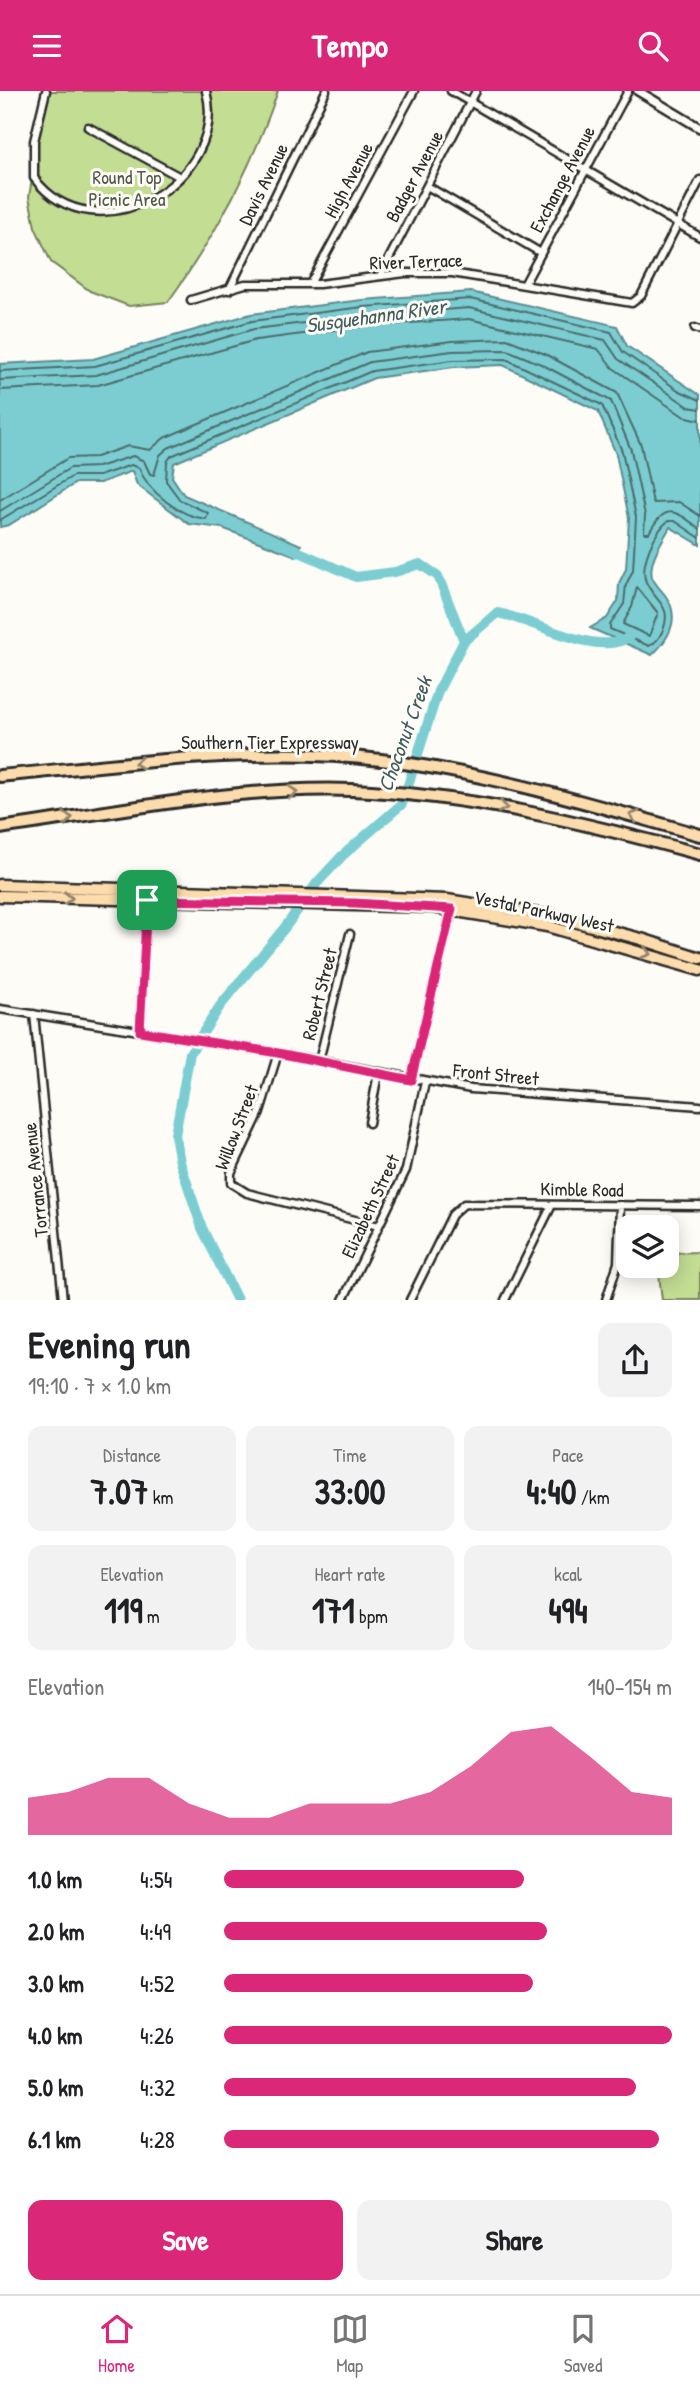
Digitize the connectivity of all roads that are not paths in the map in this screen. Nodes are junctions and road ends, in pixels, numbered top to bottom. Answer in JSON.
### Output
{"nodes":[{"id":1,"x":46,"y":91,"type":"edge"},
{"id":2,"x":206,"y":91,"type":"edge"},
{"id":3,"x":326,"y":91,"type":"edge"},
{"id":4,"x":414,"y":91,"type":"edge"},
{"id":5,"x":451,"y":91,"type":"edge"},
{"id":6,"x":476,"y":91,"type":"edge"},
{"id":7,"x":628,"y":91,"type":"edge"},
{"id":8,"x":638,"y":91,"type":"edge"},
{"id":9,"x":471,"y":102,"type":"junction"},
{"id":10,"x":88,"y":127,"type":"dead end"},
{"id":11,"x":700,"y":128,"type":"edge"},
{"id":12,"x":585,"y":169,"type":"junction"},
{"id":13,"x":178,"y":176,"type":"junction"},
{"id":14,"x":700,"y":180,"type":"edge"},
{"id":15,"x":427,"y":186,"type":"junction"},
{"id":16,"x":677,"y":223,"type":"junction"},
{"id":17,"x":700,"y":237,"type":"edge"},
{"id":18,"x":541,"y":253,"type":"junction"},
{"id":19,"x":380,"y":276,"type":"junction"},
{"id":20,"x":525,"y":283,"type":"junction"},
{"id":21,"x":310,"y":284,"type":"junction"},
{"id":22,"x":229,"y":290,"type":"junction"},
{"id":23,"x":191,"y":300,"type":"dead end"},
{"id":24,"x":0,"y":776,"type":"edge"},
{"id":25,"x":0,"y":828,"type":"edge"},
{"id":26,"x":700,"y":835,"type":"edge"},
{"id":27,"x":700,"y":854,"type":"edge"},
{"id":28,"x":0,"y":885,"type":"edge"},
{"id":29,"x":147,"y":889,"type":"junction"},
{"id":30,"x":0,"y":896,"type":"edge"},
{"id":31,"x":317,"y":898,"type":"junction"},
{"id":32,"x":147,"y":900,"type":"junction"},
{"id":33,"x":452,"y":909,"type":"junction"},
{"id":34,"x":349,"y":935,"type":"dead end"},
{"id":35,"x":700,"y":958,"type":"edge"},
{"id":36,"x":700,"y":970,"type":"edge"},
{"id":37,"x":0,"y":1009,"type":"edge"},
{"id":38,"x":34,"y":1014,"type":"junction"},
{"id":39,"x":140,"y":1031,"type":"junction"},
{"id":40,"x":278,"y":1053,"type":"junction"},
{"id":41,"x":319,"y":1061,"type":"junction"},
{"id":42,"x":378,"y":1073,"type":"junction"},
{"id":43,"x":411,"y":1080,"type":"junction"},
{"id":44,"x":425,"y":1082,"type":"junction"},
{"id":45,"x":700,"y":1106,"type":"edge"},
{"id":46,"x":369,"y":1123,"type":"dead end"},
{"id":47,"x":552,"y":1205,"type":"junction"},
{"id":48,"x":620,"y":1205,"type":"junction"},
{"id":49,"x":700,"y":1206,"type":"edge"},
{"id":50,"x":379,"y":1226,"type":"junction"},
{"id":51,"x":63,"y":1300,"type":"edge"},
{"id":52,"x":343,"y":1300,"type":"edge"},
{"id":53,"x":410,"y":1300,"type":"edge"},
{"id":54,"x":505,"y":1300,"type":"edge"},
{"id":55,"x":606,"y":1300,"type":"edge"}],
"edges":[{"from":1,"to":13,"type":"street"},
{"from":2,"to":13,"type":"street"},
{"from":3,"to":22,"type":"street","name":"Davis Avenue"},
{"from":4,"to":21,"type":"street","name":"High Avenue"},
{"from":5,"to":9,"type":"street"},
{"from":6,"to":9,"type":"street","name":"Badger Avenue"},
{"from":7,"to":12,"type":"street","name":"Exchange Avenue"},
{"from":8,"to":11,"type":"street"},
{"from":9,"to":12,"type":"street"},
{"from":9,"to":15,"type":"street","name":"Badger Avenue"},
{"from":10,"to":13,"type":"street"},
{"from":12,"to":16,"type":"street"},
{"from":12,"to":18,"type":"street","name":"Exchange Avenue"},
{"from":14,"to":16,"type":"street"},
{"from":15,"to":18,"type":"street"},
{"from":15,"to":19,"type":"street","name":"Badger Avenue"},
{"from":16,"to":17,"type":"street"},
{"from":16,"to":20,"type":"street","name":"River Terrace"},
{"from":18,"to":20,"type":"street","name":"Exchange Avenue"},
{"from":19,"to":20,"type":"street","name":"River Terrace"},
{"from":19,"to":21,"type":"street","name":"River Terrace"},
{"from":21,"to":22,"type":"street","name":"River Terrace"},
{"from":22,"to":23,"type":"street","name":"River Terrace"},
{"from":26,"to":24,"type":"highway","name":"Southern Tier Expressway","one_way":true},
{"from":25,"to":27,"type":"highway","one_way":true},
{"from":28,"to":29,"type":"main road","name":"Vestal Parkway West"},
{"from":29,"to":31,"type":"main road","name":"Vestal Parkway West"},
{"from":29,"to":32,"type":"street"},
{"from":30,"to":32,"type":"main road","name":"Vestal Parkway West","one_way":true},
{"from":31,"to":32,"type":"main road","name":"Vestal Parkway West"},
{"from":31,"to":33,"type":"main road","name":"Vestal Parkway West"},
{"from":31,"to":35,"type":"main road","name":"Vestal Parkway West"},
{"from":32,"to":39,"type":"street"},
{"from":33,"to":36,"type":"main road","name":"Vestal Parkway West","one_way":true},
{"from":33,"to":43,"type":"street"},
{"from":34,"to":41,"type":"street","name":"Robert Street"},
{"from":37,"to":38,"type":"street","name":"Front Street"},
{"from":38,"to":39,"type":"street","name":"Front Street"},
{"from":38,"to":51,"type":"street","name":"Torrance Avenue"},
{"from":39,"to":40,"type":"street","name":"Front Street"},
{"from":40,"to":41,"type":"street","name":"Front Street"},
{"from":40,"to":50,"type":"street","name":"Willow Street"},
{"from":41,"to":42,"type":"street","name":"Front Street"},
{"from":42,"to":43,"type":"street","name":"Front Street"},
{"from":42,"to":46,"type":"street"},
{"from":43,"to":44,"type":"street","name":"Front Street"},
{"from":44,"to":45,"type":"street","name":"Front Street"},
{"from":44,"to":50,"type":"street","name":"Elizabeth Street"},
{"from":47,"to":48,"type":"street","name":"Kimble Road"},
{"from":47,"to":53,"type":"street","name":"Kimble Road"},
{"from":47,"to":54,"type":"street"},
{"from":48,"to":49,"type":"street","name":"Kimble Road"},
{"from":48,"to":55,"type":"street"},
{"from":50,"to":52,"type":"street","name":"Elizabeth Street"}]}
